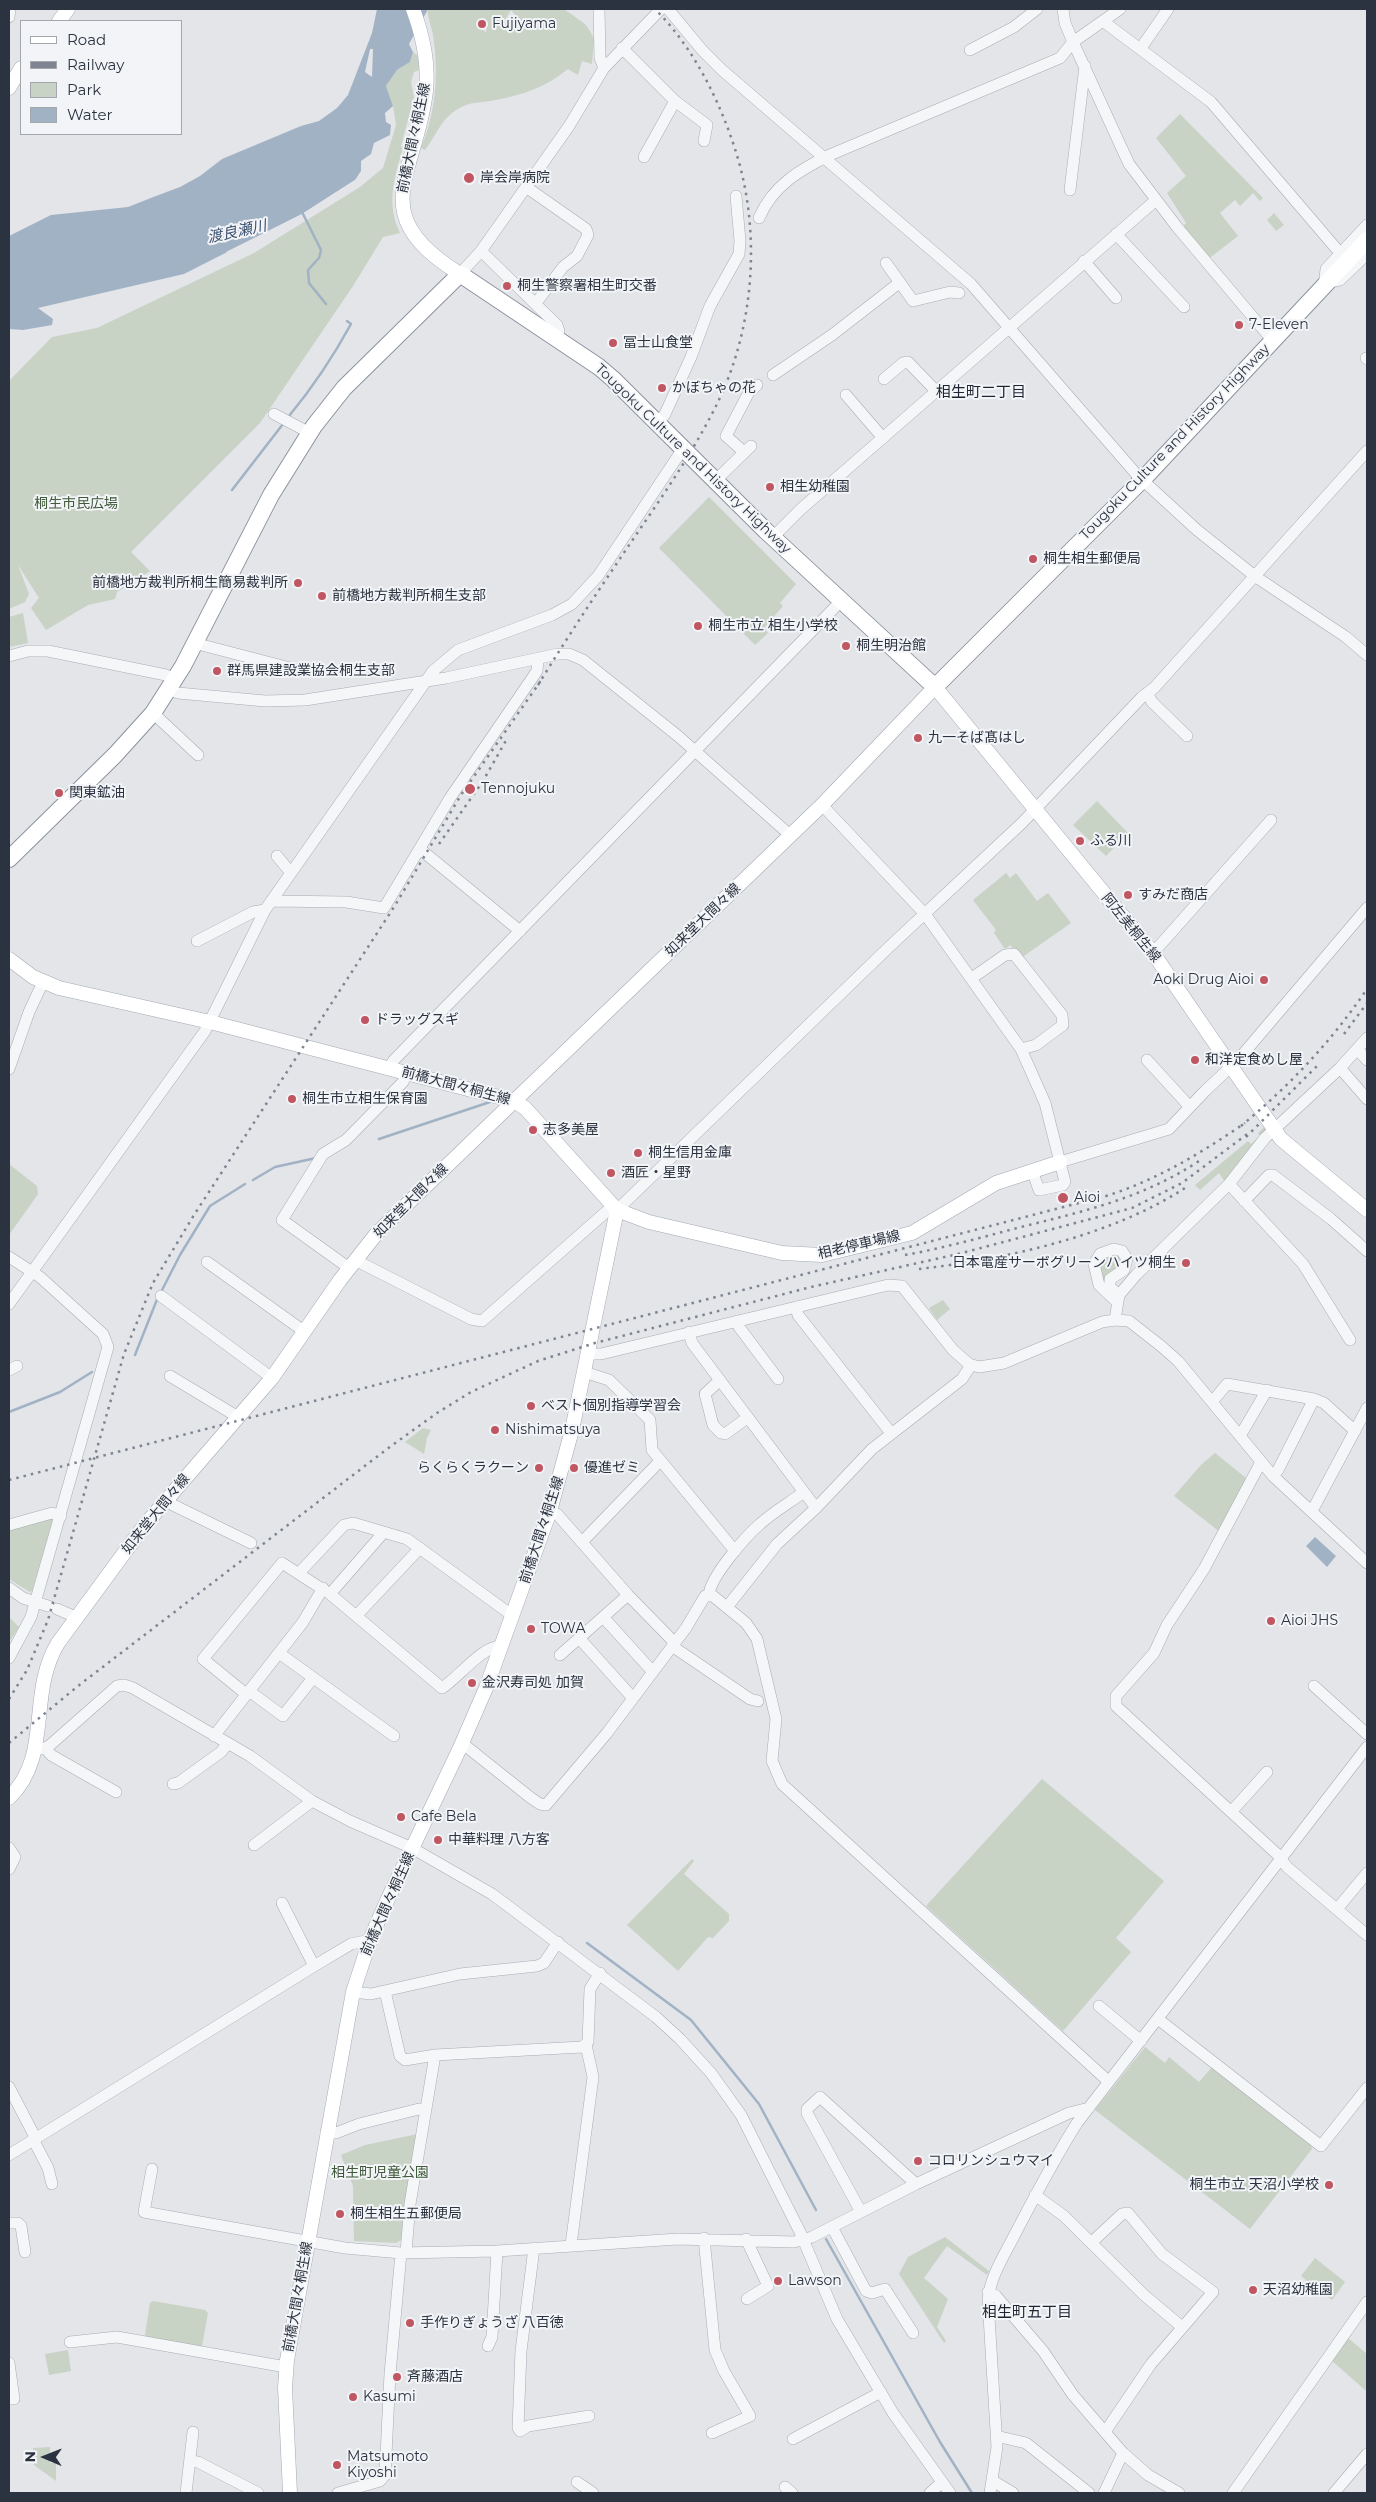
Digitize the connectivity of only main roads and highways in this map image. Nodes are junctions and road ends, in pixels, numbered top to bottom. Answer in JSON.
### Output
{"nodes":[{"id":1,"x":68,"y":9,"type":"edge"},
{"id":2,"x":413,"y":9,"type":"edge"},
{"id":3,"x":60,"y":20,"type":"edge"},
{"id":4,"x":20,"y":70,"type":"edge"},
{"id":5,"x":9,"y":88,"type":"edge"},
{"id":6,"x":1367,"y":240,"type":"edge"},
{"id":7,"x":460,"y":274,"type":"junction"},
{"id":8,"x":935,"y":687,"type":"junction"},
{"id":9,"x":9,"y":860,"type":"edge"},
{"id":10,"x":9,"y":959,"type":"edge"},
{"id":11,"x":514,"y":1101,"type":"junction"},
{"id":12,"x":1060,"y":1162,"type":"road end"},
{"id":13,"x":617,"y":1210,"type":"junction"},
{"id":14,"x":1367,"y":1210,"type":"edge"},
{"id":15,"x":9,"y":1798,"type":"edge"},
{"id":16,"x":290,"y":2493,"type":"edge"}],
"edges":[{"from":1,"to":3,"type":"main road"},
{"from":2,"to":7,"type":"main road","name":"前橋大間々桐生線"},
{"from":4,"to":5,"type":"main road"},
{"from":6,"to":8,"type":"highway","name":"Tougoku Culture and History Highway"},
{"from":7,"to":8,"type":"highway","name":"Tougoku Culture and History Highway"},
{"from":7,"to":9,"type":"highway"},
{"from":8,"to":11,"type":"main road","name":"如来堂大間々線"},
{"from":8,"to":14,"type":"main road","name":"阿左美桐生線"},
{"from":10,"to":11,"type":"main road","name":"前橋大間々桐生線"},
{"from":11,"to":13,"type":"main road","name":"前橋大間々桐生線"},
{"from":11,"to":15,"type":"main road","name":"如来堂大間々線"},
{"from":12,"to":13,"type":"main road","name":"相老停車場線"},
{"from":13,"to":16,"type":"main road","name":"前橋大間々桐生線"}]}
